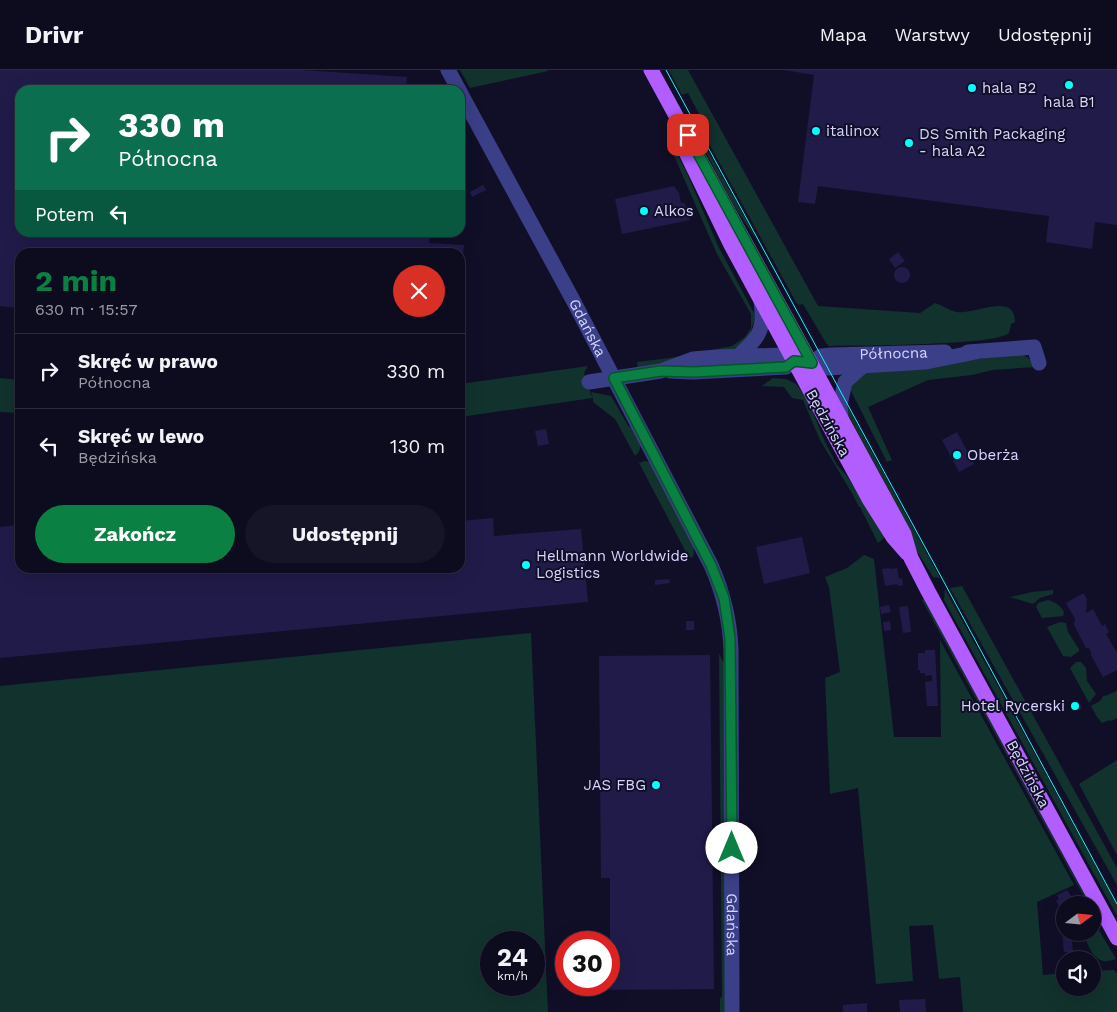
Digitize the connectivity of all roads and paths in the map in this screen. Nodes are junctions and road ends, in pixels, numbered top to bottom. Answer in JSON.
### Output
{"nodes":[{"id":1,"x":448,"y":70,"type":"edge"},
{"id":2,"x":640,"y":70,"type":"edge"},
{"id":3,"x":652,"y":70,"type":"edge"},
{"id":4,"x":456,"y":85,"type":"edge"},
{"id":5,"x":465,"y":102,"type":"edge"},
{"id":6,"x":761,"y":301,"type":"junction"},
{"id":7,"x":976,"y":352,"type":"junction"},
{"id":8,"x":738,"y":356,"type":"junction"},
{"id":9,"x":794,"y":361,"type":"junction"},
{"id":10,"x":812,"y":363,"type":"junction"},
{"id":11,"x":1039,"y":364,"type":"dead end"},
{"id":12,"x":863,"y":366,"type":"junction"},
{"id":13,"x":661,"y":371,"type":"junction"},
{"id":14,"x":614,"y":378,"type":"junction"},
{"id":15,"x":589,"y":382,"type":"dead end"},
{"id":16,"x":841,"y":418,"type":"junction"},
{"id":17,"x":911,"y":558,"type":"junction"},
{"id":18,"x":1117,"y":938,"type":"edge"},
{"id":19,"x":732,"y":1012,"type":"edge"}],
"edges":[{"from":1,"to":4,"type":"street","name":"Gdańska"},
{"from":2,"to":6,"type":"main road","name":"Będzińska"},
{"from":3,"to":10,"type":"main road","name":"Będzińska"},
{"from":5,"to":14,"type":"street","name":"Gdańska"},
{"from":6,"to":8,"type":"street"},
{"from":6,"to":9,"type":"main road","name":"Będzińska"},
{"from":7,"to":10,"type":"street","name":"Północna"},
{"from":7,"to":11,"type":"street","name":"Północna"},
{"from":7,"to":12,"type":"street","name":"Północna"},
{"from":8,"to":9,"type":"street","name":"Północna"},
{"from":8,"to":13,"type":"street","name":"Północna"},
{"from":9,"to":10,"type":"street","name":"Północna"},
{"from":9,"to":13,"type":"street","name":"Północna"},
{"from":9,"to":17,"type":"main road","name":"Będzińska"},
{"from":10,"to":12,"type":"street","name":"Północna"},
{"from":10,"to":16,"type":"main road","name":"Będzińska"},
{"from":12,"to":16,"type":"street"},
{"from":13,"to":14,"type":"street","name":"Północna"},
{"from":14,"to":15,"type":"street","name":"Północna"},
{"from":14,"to":19,"type":"street","name":"Gdańska"},
{"from":16,"to":17,"type":"main road","name":"Będzińska"},
{"from":17,"to":18,"type":"main road","name":"Będzińska"}]}
